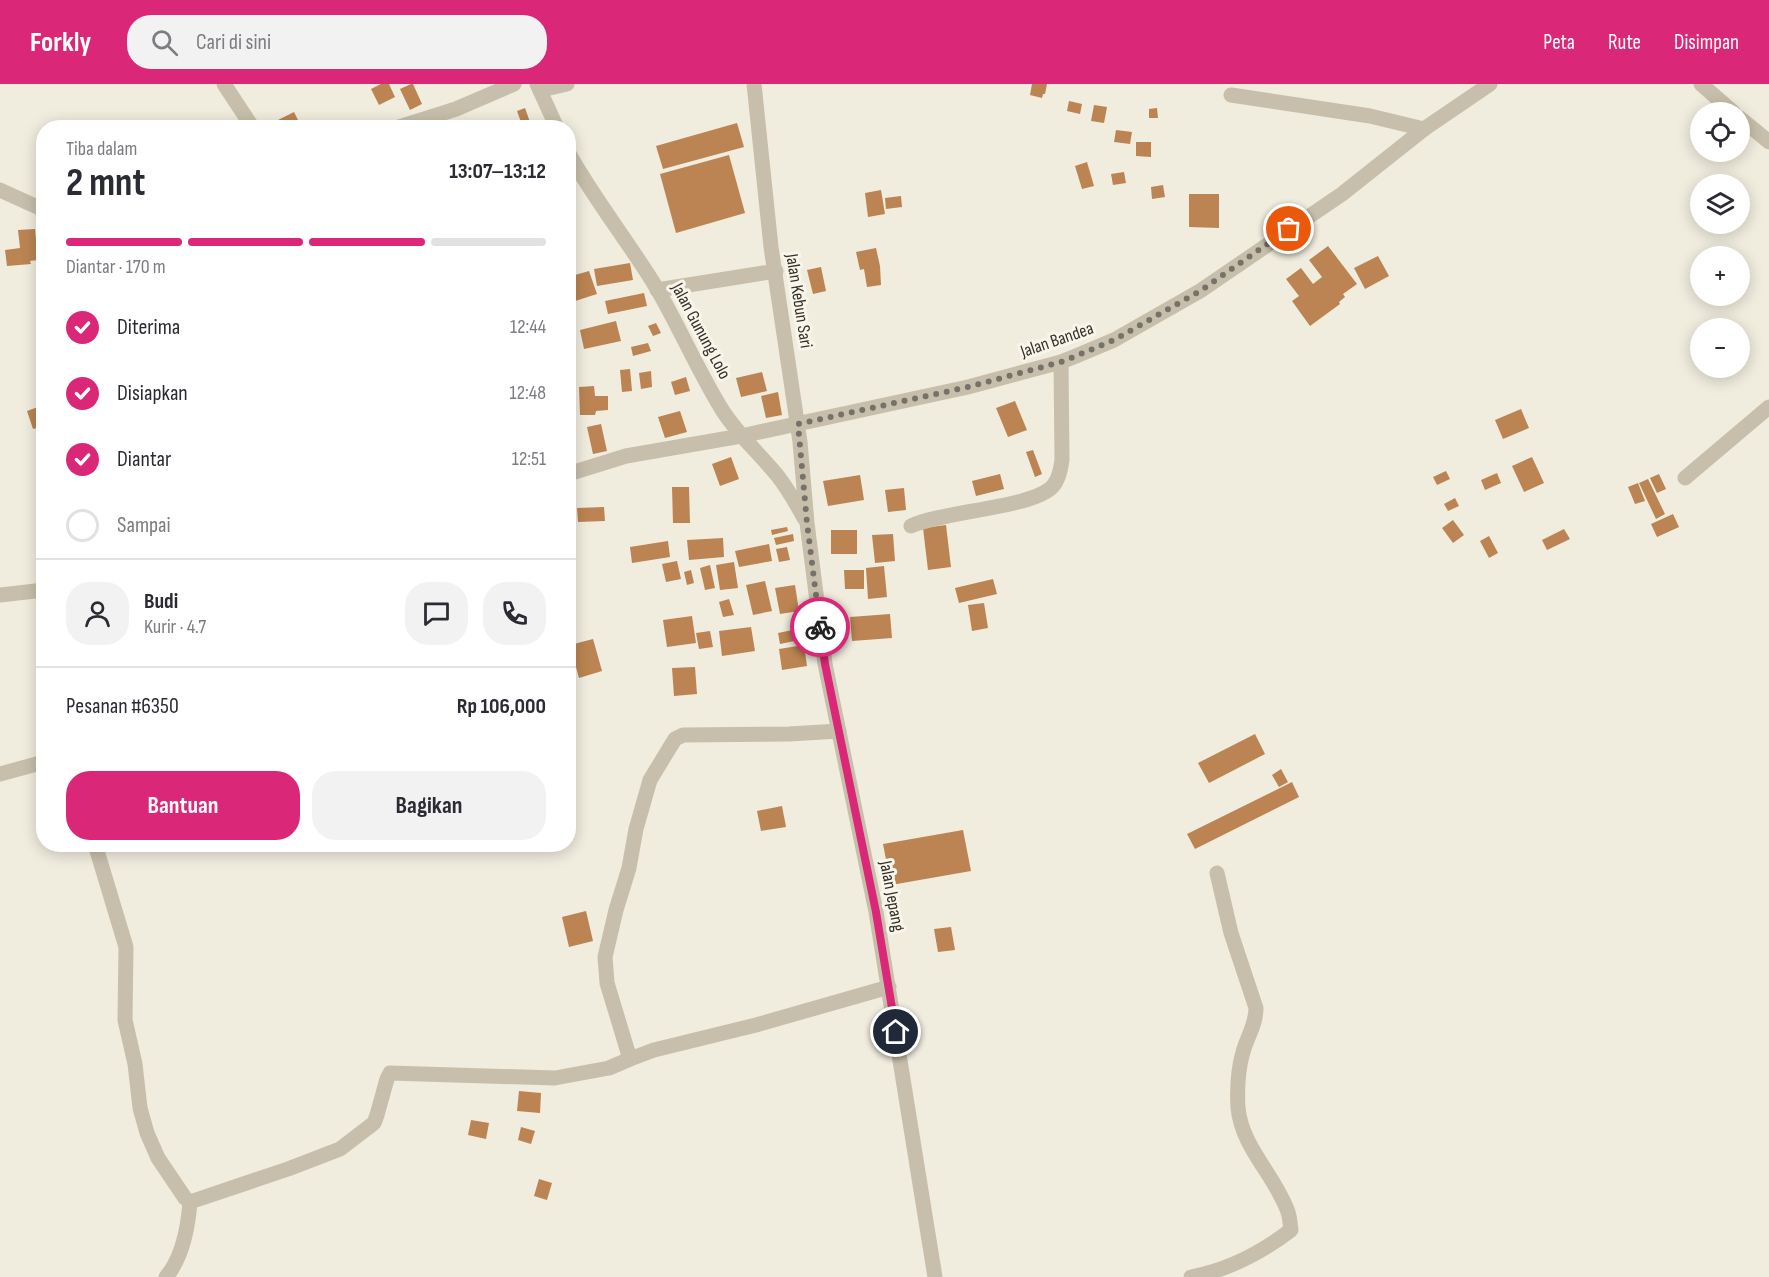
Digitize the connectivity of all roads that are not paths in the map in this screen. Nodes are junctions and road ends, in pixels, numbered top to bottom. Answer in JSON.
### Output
{"nodes":[{"id":1,"x":224,"y":84,"type":"edge"},
{"id":2,"x":514,"y":84,"type":"edge"},
{"id":3,"x":567,"y":84,"type":"edge"},
{"id":4,"x":754,"y":84,"type":"edge"},
{"id":5,"x":1490,"y":84,"type":"edge"},
{"id":6,"x":1701,"y":84,"type":"edge"},
{"id":7,"x":539,"y":87,"type":"edge"},
{"id":8,"x":1231,"y":95,"type":"dead end"},
{"id":9,"x":1722,"y":102,"type":"edge"},
{"id":10,"x":248,"y":120,"type":"edge"},
{"id":11,"x":421,"y":120,"type":"edge"},
{"id":12,"x":553,"y":120,"type":"edge"},
{"id":13,"x":1750,"y":126,"type":"edge"},
{"id":14,"x":1424,"y":129,"type":"junction"},
{"id":15,"x":1769,"y":142,"type":"edge"},
{"id":16,"x":576,"y":166,"type":"edge"},
{"id":17,"x":0,"y":190,"type":"edge"},
{"id":18,"x":36,"y":206,"type":"edge"},
{"id":19,"x":776,"y":271,"type":"junction"},
{"id":20,"x":657,"y":290,"type":"junction"},
{"id":21,"x":1061,"y":362,"type":"junction"},
{"id":22,"x":1769,"y":407,"type":"edge"},
{"id":23,"x":798,"y":424,"type":"junction"},
{"id":24,"x":741,"y":436,"type":"junction"},
{"id":25,"x":576,"y":472,"type":"edge"},
{"id":26,"x":1685,"y":478,"type":"dead end"},
{"id":27,"x":807,"y":523,"type":"junction"},
{"id":28,"x":911,"y":526,"type":"dead end"},
{"id":29,"x":36,"y":591,"type":"edge"},
{"id":30,"x":0,"y":596,"type":"edge"},
{"id":31,"x":839,"y":731,"type":"junction"},
{"id":32,"x":36,"y":764,"type":"edge"},
{"id":33,"x":0,"y":774,"type":"edge"},
{"id":34,"x":97,"y":852,"type":"edge"},
{"id":35,"x":1217,"y":873,"type":"dead end"},
{"id":36,"x":889,"y":987,"type":"junction"},
{"id":37,"x":630,"y":1059,"type":"junction"},
{"id":38,"x":190,"y":1202,"type":"junction"},
{"id":39,"x":166,"y":1277,"type":"edge"},
{"id":40,"x":935,"y":1277,"type":"edge"},
{"id":41,"x":1191,"y":1277,"type":"edge"}],
"edges":[{"from":1,"to":10,"type":"street"},
{"from":2,"to":11,"type":"street"},
{"from":3,"to":7,"type":"street"},
{"from":4,"to":19,"type":"street","name":"Jalan Kebun Sari"},
{"from":5,"to":14,"type":"street","name":"Jalan Bandea"},
{"from":6,"to":9,"type":"street"},
{"from":7,"to":12,"type":"street"},
{"from":8,"to":14,"type":"street"},
{"from":13,"to":15,"type":"street"},
{"from":14,"to":21,"type":"street","name":"Jalan Bandea"},
{"from":16,"to":20,"type":"street","name":"Jalan Gunung Lolo"},
{"from":17,"to":18,"type":"street"},
{"from":19,"to":20,"type":"street"},
{"from":19,"to":23,"type":"street","name":"Jalan Kebun Sari"},
{"from":20,"to":24,"type":"street","name":"Jalan Gunung Lolo"},
{"from":21,"to":23,"type":"street","name":"Jalan Bandea"},
{"from":21,"to":28,"type":"street"},
{"from":22,"to":26,"type":"street"},
{"from":23,"to":24,"type":"street","name":"Jalan Bandea"},
{"from":23,"to":27,"type":"street","name":"Jalan Kebun Sari"},
{"from":24,"to":25,"type":"street","name":"Jalan Bandea"},
{"from":24,"to":27,"type":"street","name":"Jalan Gunung Lolo"},
{"from":27,"to":31,"type":"street","name":"Jalan Jepang"},
{"from":29,"to":30,"type":"street"},
{"from":31,"to":36,"type":"street","name":"Jalan Jepang"},
{"from":31,"to":37,"type":"street"},
{"from":32,"to":33,"type":"street"},
{"from":34,"to":38,"type":"street"},
{"from":35,"to":41,"type":"street"},
{"from":36,"to":37,"type":"street"},
{"from":36,"to":40,"type":"street","name":"Jalan Jepang"},
{"from":37,"to":38,"type":"street"},
{"from":38,"to":39,"type":"street"}]}
